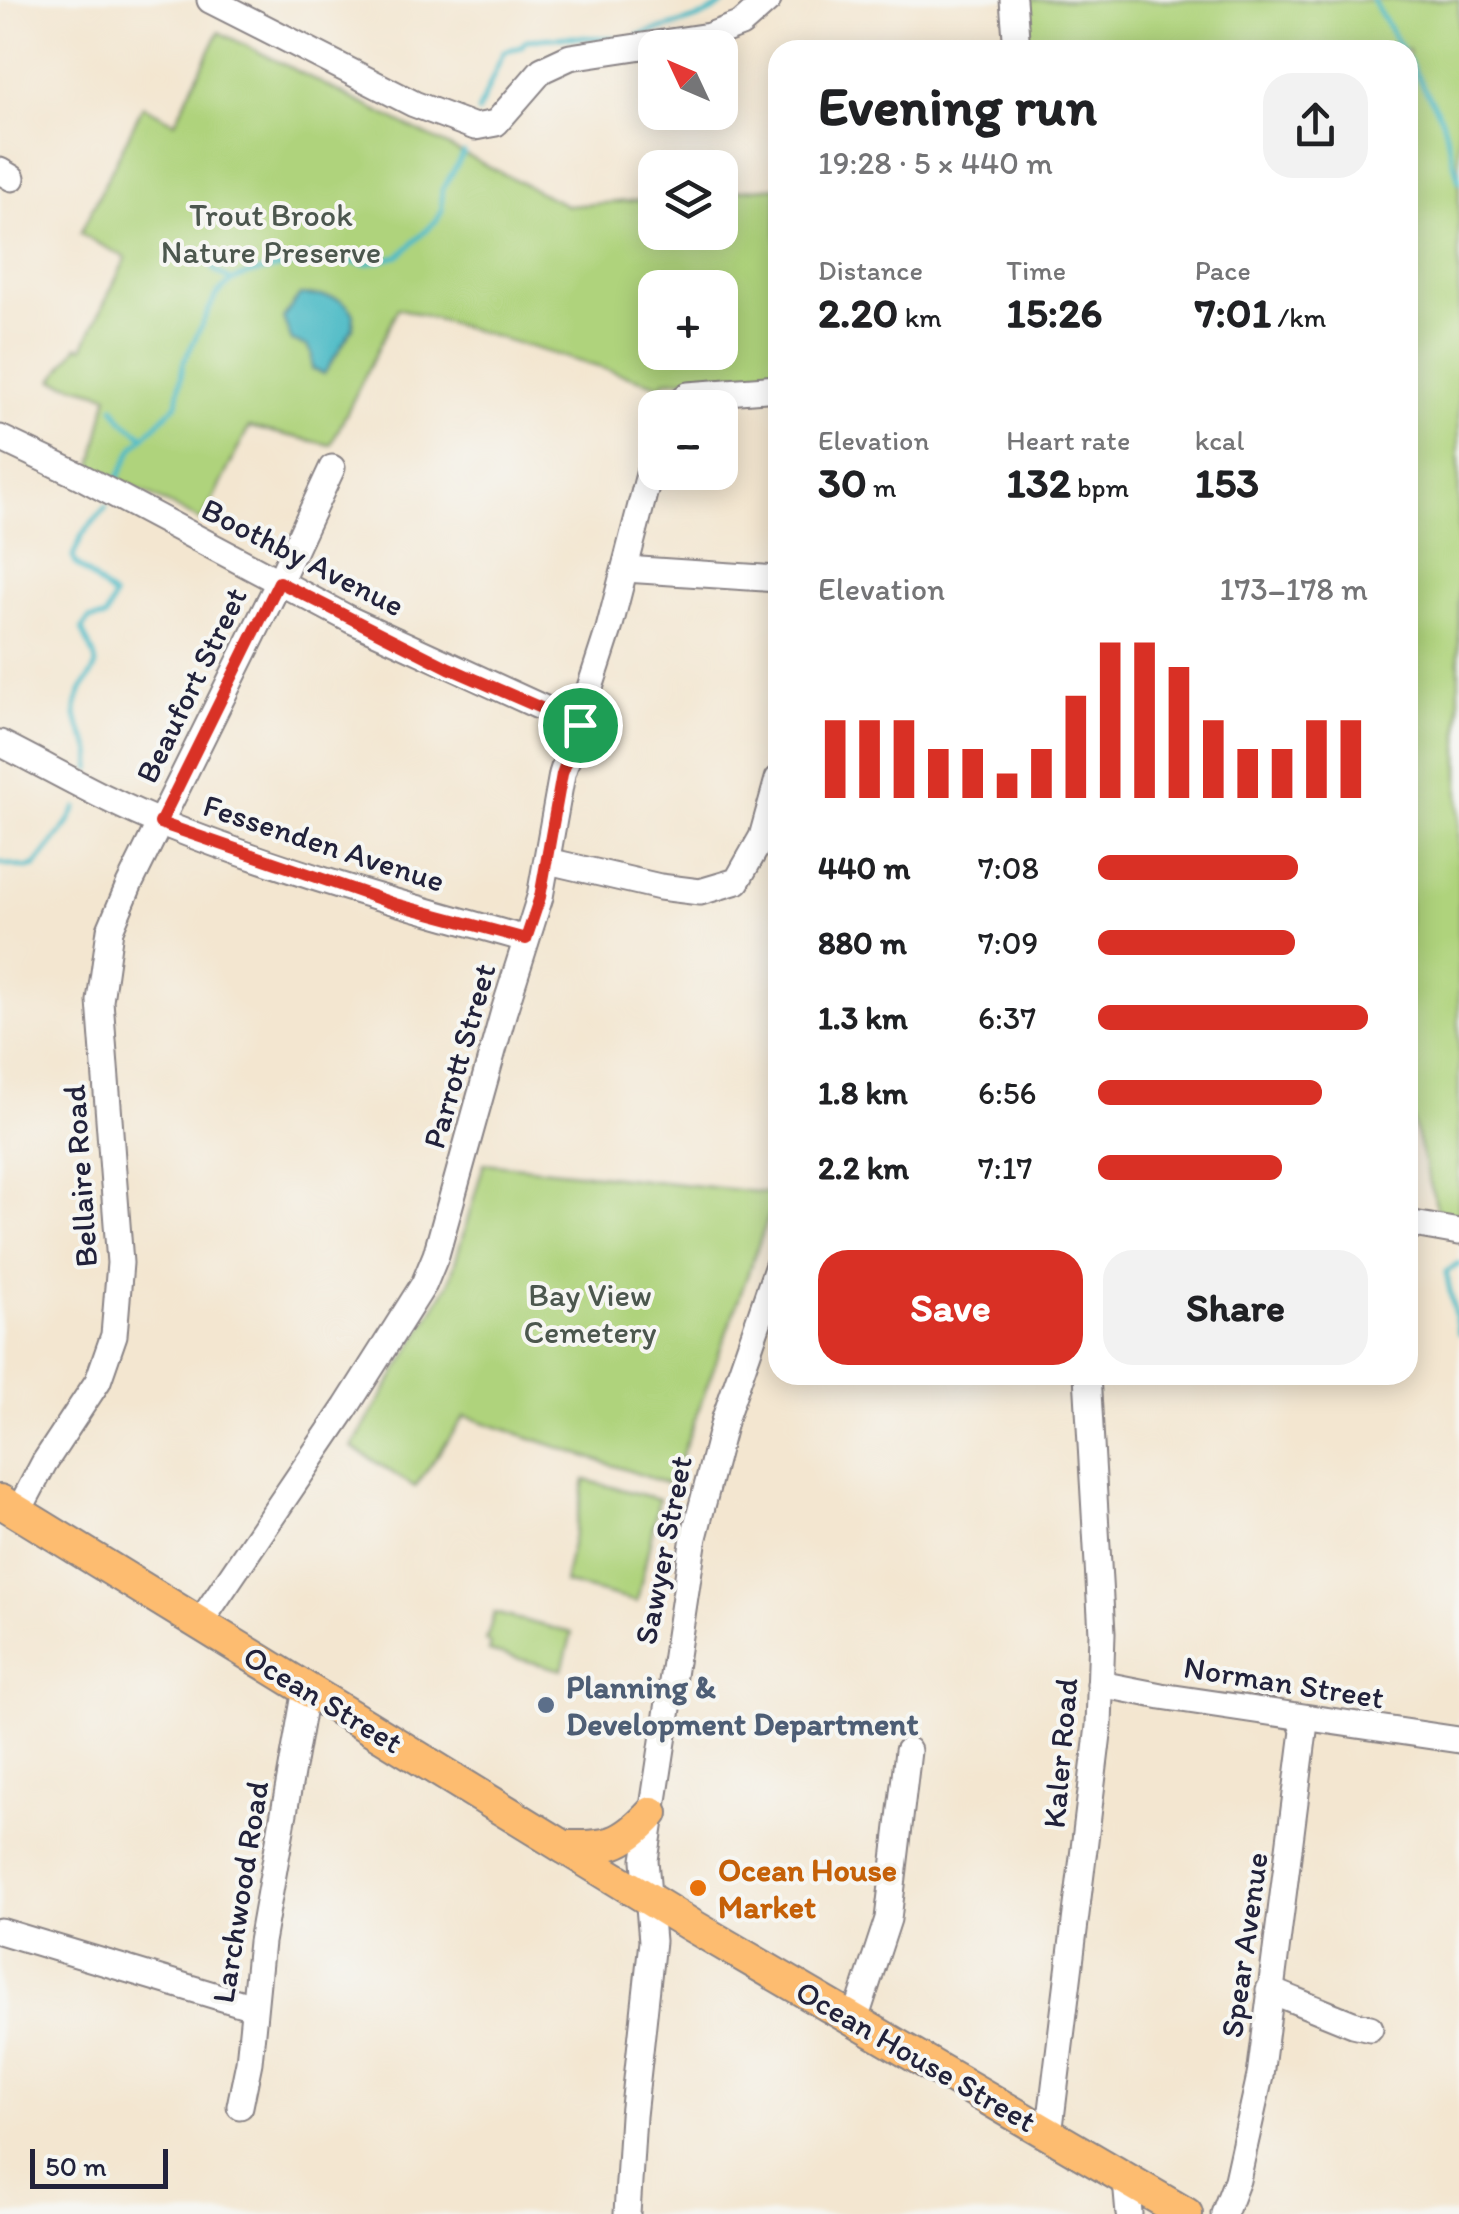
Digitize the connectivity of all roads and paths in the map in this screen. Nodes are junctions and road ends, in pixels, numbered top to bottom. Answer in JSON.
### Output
{"nodes":[{"id":1,"x":210,"y":0,"type":"edge"},
{"id":2,"x":768,"y":0,"type":"edge"},
{"id":3,"x":1013,"y":0,"type":"edge"},
{"id":4,"x":1016,"y":40,"type":"edge"},
{"id":5,"x":768,"y":389,"type":"edge"},
{"id":6,"x":738,"y":391,"type":"edge"},
{"id":7,"x":0,"y":438,"type":"edge"},
{"id":8,"x":332,"y":468,"type":"dead end"},
{"id":9,"x":645,"y":490,"type":"edge"},
{"id":10,"x":626,"y":569,"type":"junction"},
{"id":11,"x":768,"y":578,"type":"edge"},
{"id":12,"x":279,"y":582,"type":"junction"},
{"id":13,"x":580,"y":725,"type":"junction"},
{"id":14,"x":0,"y":743,"type":"edge"},
{"id":15,"x":768,"y":816,"type":"edge"},
{"id":16,"x":160,"y":823,"type":"junction"},
{"id":17,"x":548,"y":860,"type":"junction"},
{"id":18,"x":526,"y":939,"type":"junction"},
{"id":19,"x":1418,"y":1224,"type":"edge"},
{"id":20,"x":1459,"y":1232,"type":"edge"},
{"id":21,"x":768,"y":1295,"type":"edge"},
{"id":22,"x":1088,"y":1385,"type":"edge"},
{"id":23,"x":9,"y":1506,"type":"edge"},
{"id":24,"x":199,"y":1624,"type":"junction"},
{"id":25,"x":1100,"y":1684,"type":"junction"},
{"id":26,"x":306,"y":1689,"type":"junction"},
{"id":27,"x":1299,"y":1717,"type":"junction"},
{"id":28,"x":1459,"y":1740,"type":"edge"},
{"id":29,"x":908,"y":1751,"type":"dead end"},
{"id":30,"x":652,"y":1813,"type":"junction"},
{"id":31,"x":562,"y":1847,"type":"junction"},
{"id":32,"x":646,"y":1896,"type":"junction"},
{"id":33,"x":0,"y":1930,"type":"edge"},
{"id":34,"x":1269,"y":1990,"type":"junction"},
{"id":35,"x":253,"y":2007,"type":"junction"},
{"id":36,"x":855,"y":2020,"type":"junction"},
{"id":37,"x":1370,"y":2028,"type":"dead end"},
{"id":38,"x":240,"y":2106,"type":"dead end"},
{"id":39,"x":1050,"y":2135,"type":"junction"},
{"id":40,"x":1126,"y":2180,"type":"junction"},
{"id":41,"x":628,"y":2214,"type":"edge"},
{"id":42,"x":1129,"y":2214,"type":"edge"},
{"id":43,"x":1186,"y":2214,"type":"edge"},
{"id":44,"x":1224,"y":2214,"type":"edge"}],
"edges":[{"from":1,"to":2,"type":"street"},
{"from":3,"to":4,"type":"street"},
{"from":5,"to":6,"type":"street"},
{"from":7,"to":12,"type":"street","name":"Boothby Avenue"},
{"from":8,"to":12,"type":"street","name":"Beaufort Street"},
{"from":9,"to":10,"type":"street","name":"Parrott Street"},
{"from":10,"to":11,"type":"street"},
{"from":10,"to":13,"type":"street","name":"Parrott Street"},
{"from":12,"to":13,"type":"street","name":"Boothby Avenue"},
{"from":12,"to":16,"type":"street","name":"Beaufort Street"},
{"from":13,"to":17,"type":"street","name":"Parrott Street"},
{"from":14,"to":16,"type":"street","name":"Fessenden Avenue"},
{"from":15,"to":17,"type":"street"},
{"from":16,"to":18,"type":"street","name":"Fessenden Avenue"},
{"from":16,"to":23,"type":"street","name":"Bellaire Road"},
{"from":17,"to":18,"type":"street","name":"Parrott Street"},
{"from":18,"to":24,"type":"street","name":"Parrott Street"},
{"from":19,"to":20,"type":"street"},
{"from":21,"to":30,"type":"street","name":"Sawyer Street"},
{"from":22,"to":25,"type":"street","name":"Kaler Road"},
{"from":23,"to":24,"type":"main road","name":"Ocean Street"},
{"from":24,"to":26,"type":"main road","name":"Ocean Street"},
{"from":25,"to":27,"type":"street","name":"Norman Street"},
{"from":25,"to":39,"type":"street","name":"Kaler Road"},
{"from":26,"to":31,"type":"main road","name":"Ocean Street"},
{"from":26,"to":35,"type":"street","name":"Larchwood Road"},
{"from":27,"to":28,"type":"street","name":"Norman Street"},
{"from":27,"to":34,"type":"street","name":"Spear Avenue"},
{"from":29,"to":36,"type":"street"},
{"from":30,"to":31,"type":"main road"},
{"from":30,"to":32,"type":"street","name":"Sawyer Street"},
{"from":31,"to":32,"type":"main road","name":"Ocean Street"},
{"from":32,"to":36,"type":"main road","name":"Ocean House Street"},
{"from":32,"to":41,"type":"street","name":"Sawyer Street"},
{"from":33,"to":35,"type":"street"},
{"from":34,"to":37,"type":"street"},
{"from":34,"to":44,"type":"street","name":"Spear Avenue"},
{"from":35,"to":38,"type":"street","name":"Larchwood Road"},
{"from":36,"to":39,"type":"main road","name":"Ocean House Street"},
{"from":39,"to":40,"type":"main road","name":"Ocean House Street"},
{"from":40,"to":42,"type":"street"},
{"from":40,"to":43,"type":"main road","name":"Ocean House Street"}]}
